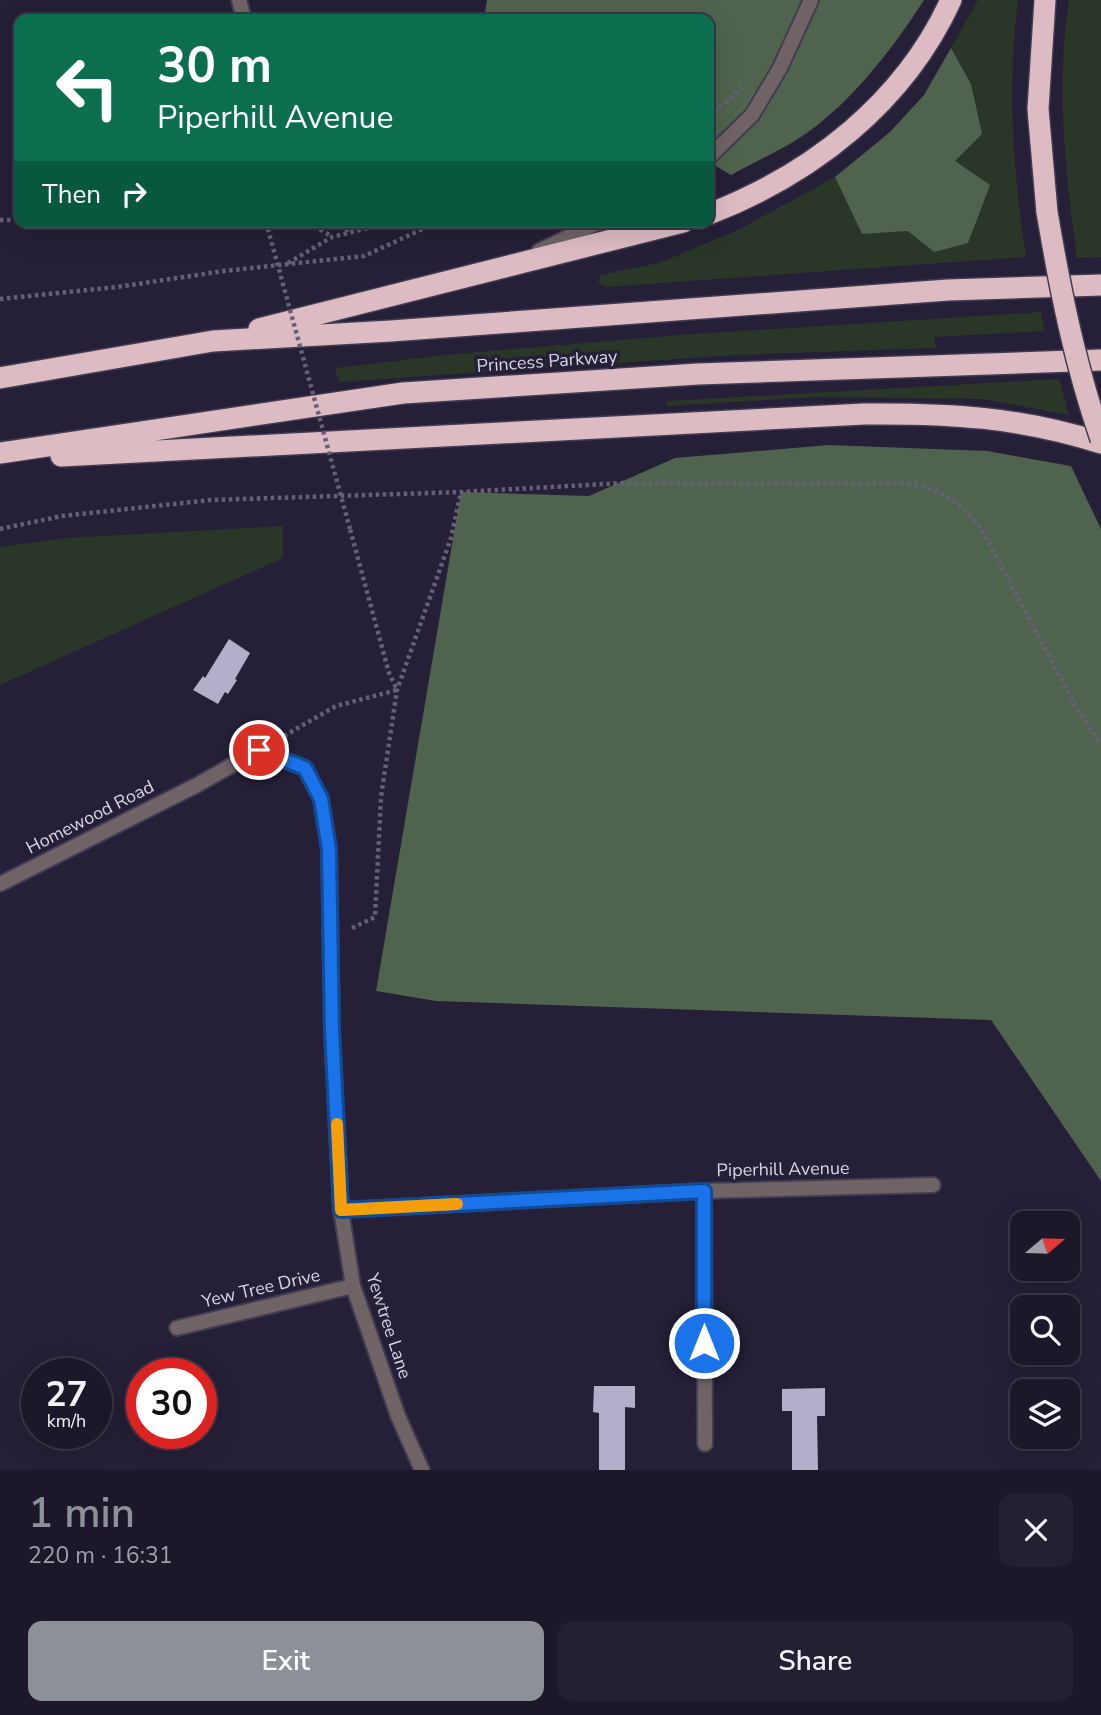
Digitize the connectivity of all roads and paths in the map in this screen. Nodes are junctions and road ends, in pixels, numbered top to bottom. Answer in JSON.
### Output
{"nodes":[{"id":1,"x":811,"y":0,"type":"edge"},
{"id":2,"x":951,"y":0,"type":"edge"},
{"id":3,"x":1045,"y":0,"type":"edge"},
{"id":4,"x":744,"y":85,"type":"dead end"},
{"id":5,"x":714,"y":112,"type":"edge"},
{"id":6,"x":714,"y":152,"type":"edge"},
{"id":7,"x":714,"y":212,"type":"edge"},
{"id":8,"x":268,"y":228,"type":"edge"},
{"id":9,"x":318,"y":228,"type":"edge"},
{"id":10,"x":349,"y":228,"type":"edge"},
{"id":11,"x":372,"y":228,"type":"edge"},
{"id":12,"x":425,"y":228,"type":"edge"},
{"id":13,"x":586,"y":228,"type":"edge"},
{"id":14,"x":660,"y":228,"type":"edge"},
{"id":15,"x":341,"y":233,"type":"junction"},
{"id":16,"x":332,"y":237,"type":"junction"},
{"id":17,"x":284,"y":265,"type":"junction"},
{"id":18,"x":499,"y":270,"type":"junction"},
{"id":19,"x":1101,"y":285,"type":"edge"},
{"id":20,"x":0,"y":299,"type":"edge"},
{"id":21,"x":213,"y":341,"type":"junction"},
{"id":22,"x":1101,"y":360,"type":"edge"},
{"id":23,"x":0,"y":378,"type":"edge"},
{"id":24,"x":1101,"y":441,"type":"edge"},
{"id":25,"x":0,"y":453,"type":"edge"},
{"id":26,"x":0,"y":459,"type":"edge"},
{"id":27,"x":461,"y":492,"type":"junction"},
{"id":28,"x":0,"y":529,"type":"edge"},
{"id":29,"x":397,"y":690,"type":"junction"},
{"id":30,"x":1101,"y":744,"type":"edge"},
{"id":31,"x":259,"y":750,"type":"junction"},
{"id":32,"x":0,"y":884,"type":"edge"},
{"id":33,"x":330,"y":938,"type":"junction"},
{"id":34,"x":933,"y":1185,"type":"dead end"},
{"id":35,"x":704,"y":1191,"type":"junction"},
{"id":36,"x":341,"y":1210,"type":"junction"},
{"id":37,"x":354,"y":1286,"type":"junction"},
{"id":38,"x":177,"y":1328,"type":"dead end"},
{"id":39,"x":705,"y":1444,"type":"dead end"},
{"id":40,"x":422,"y":1470,"type":"edge"}],
"edges":[{"from":1,"to":6,"type":"street"},
{"from":2,"to":7,"type":"highway"},
{"from":3,"to":24,"type":"highway","bridge":true},
{"from":4,"to":5,"type":"path"},
{"from":8,"to":29,"type":"path","bridge":true},
{"from":9,"to":16,"type":"path"},
{"from":10,"to":15,"type":"path"},
{"from":11,"to":15,"type":"path"},
{"from":12,"to":17,"type":"path"},
{"from":13,"to":18,"type":"street"},
{"from":14,"to":18,"type":"highway"},
{"from":15,"to":16,"type":"path"},
{"from":16,"to":17,"type":"path"},
{"from":17,"to":20,"type":"path"},
{"from":18,"to":21,"type":"highway"},
{"from":19,"to":21,"type":"highway"},
{"from":21,"to":23,"type":"highway"},
{"from":22,"to":25,"type":"highway","name":"Princess Parkway"},
{"from":24,"to":26,"type":"highway"},
{"from":27,"to":28,"type":"path"},
{"from":27,"to":29,"type":"path"},
{"from":27,"to":30,"type":"path"},
{"from":29,"to":31,"type":"path"},
{"from":29,"to":33,"type":"path"},
{"from":31,"to":32,"type":"street","name":"Homewood Road"},
{"from":31,"to":33,"type":"street","name":"Yewtree Lane"},
{"from":33,"to":36,"type":"street","name":"Yewtree Lane"},
{"from":34,"to":35,"type":"street","name":"Piperhill Avenue"},
{"from":35,"to":36,"type":"street","name":"Piperhill Avenue"},
{"from":35,"to":39,"type":"street"},
{"from":36,"to":37,"type":"street","name":"Yewtree Lane"},
{"from":37,"to":38,"type":"street","name":"Yew Tree Drive"},
{"from":37,"to":40,"type":"street","name":"Yewtree Lane"}]}
